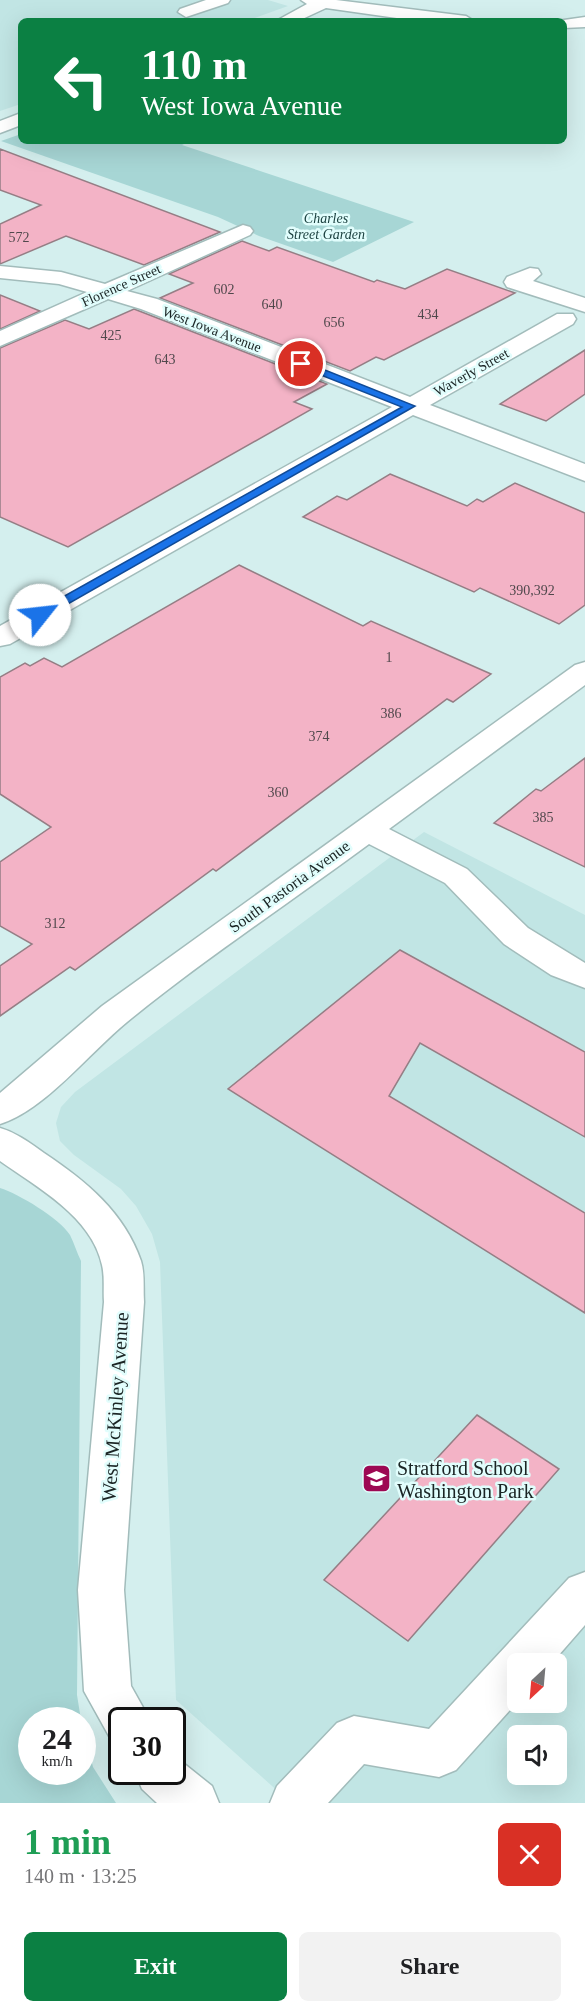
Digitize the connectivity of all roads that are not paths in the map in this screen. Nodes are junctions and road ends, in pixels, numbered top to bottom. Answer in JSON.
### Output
{"nodes":[{"id":1,"x":222,"y":0,"type":"edge"},
{"id":2,"x":315,"y":2,"type":"edge"},
{"id":3,"x":186,"y":12,"type":"dead end"},
{"id":4,"x":289,"y":18,"type":"edge"},
{"id":5,"x":442,"y":18,"type":"edge"},
{"id":6,"x":585,"y":22,"type":"edge"},
{"id":7,"x":567,"y":23,"type":"edge"},
{"id":8,"x":18,"y":120,"type":"edge"},
{"id":9,"x":0,"y":127,"type":"edge"},
{"id":10,"x":243,"y":231,"type":"dead end"},
{"id":11,"x":0,"y":272,"type":"edge"},
{"id":12,"x":530,"y":274,"type":"dead end"},
{"id":13,"x":107,"y":291,"type":"junction"},
{"id":14,"x":585,"y":305,"type":"edge"},
{"id":15,"x":565,"y":320,"type":"dead end"},
{"id":16,"x":0,"y":339,"type":"edge"},
{"id":17,"x":410,"y":406,"type":"junction"},
{"id":18,"x":585,"y":474,"type":"edge"},
{"id":19,"x":0,"y":638,"type":"edge"},
{"id":20,"x":585,"y":671,"type":"edge"},
{"id":21,"x":366,"y":830,"type":"junction"},
{"id":22,"x":585,"y":976,"type":"edge"},
{"id":23,"x":0,"y":1112,"type":"edge"},
{"id":24,"x":0,"y":1142,"type":"edge"},
{"id":25,"x":585,"y":1592,"type":"edge"},
{"id":26,"x":530,"y":1653,"type":"edge"},
{"id":27,"x":507,"y":1678,"type":"edge"},
{"id":28,"x":118,"y":1707,"type":"edge"},
{"id":29,"x":174,"y":1785,"type":"edge"},
{"id":30,"x":194,"y":1803,"type":"edge"},
{"id":31,"x":295,"y":1803,"type":"edge"}],
"edges":[{"from":1,"to":3,"type":"street"},
{"from":2,"to":4,"type":"street"},
{"from":2,"to":5,"type":"street"},
{"from":6,"to":7,"type":"street"},
{"from":8,"to":9,"type":"street"},
{"from":10,"to":13,"type":"street","name":"Florence Street"},
{"from":11,"to":13,"type":"street","name":"West Iowa Avenue"},
{"from":12,"to":14,"type":"street"},
{"from":13,"to":16,"type":"street","name":"Florence Street"},
{"from":13,"to":17,"type":"street","name":"West Iowa Avenue"},
{"from":15,"to":17,"type":"street","name":"Waverly Street"},
{"from":17,"to":18,"type":"street","name":"West Iowa Avenue"},
{"from":17,"to":19,"type":"street","name":"Waverly Street"},
{"from":20,"to":21,"type":"street","name":"South Pastoria Avenue"},
{"from":21,"to":22,"type":"street"},
{"from":21,"to":23,"type":"street","name":"South Pastoria Avenue"},
{"from":24,"to":28,"type":"street","name":"West McKinley Avenue"},
{"from":25,"to":26,"type":"street"},
{"from":27,"to":31,"type":"street"},
{"from":29,"to":30,"type":"street"}]}
